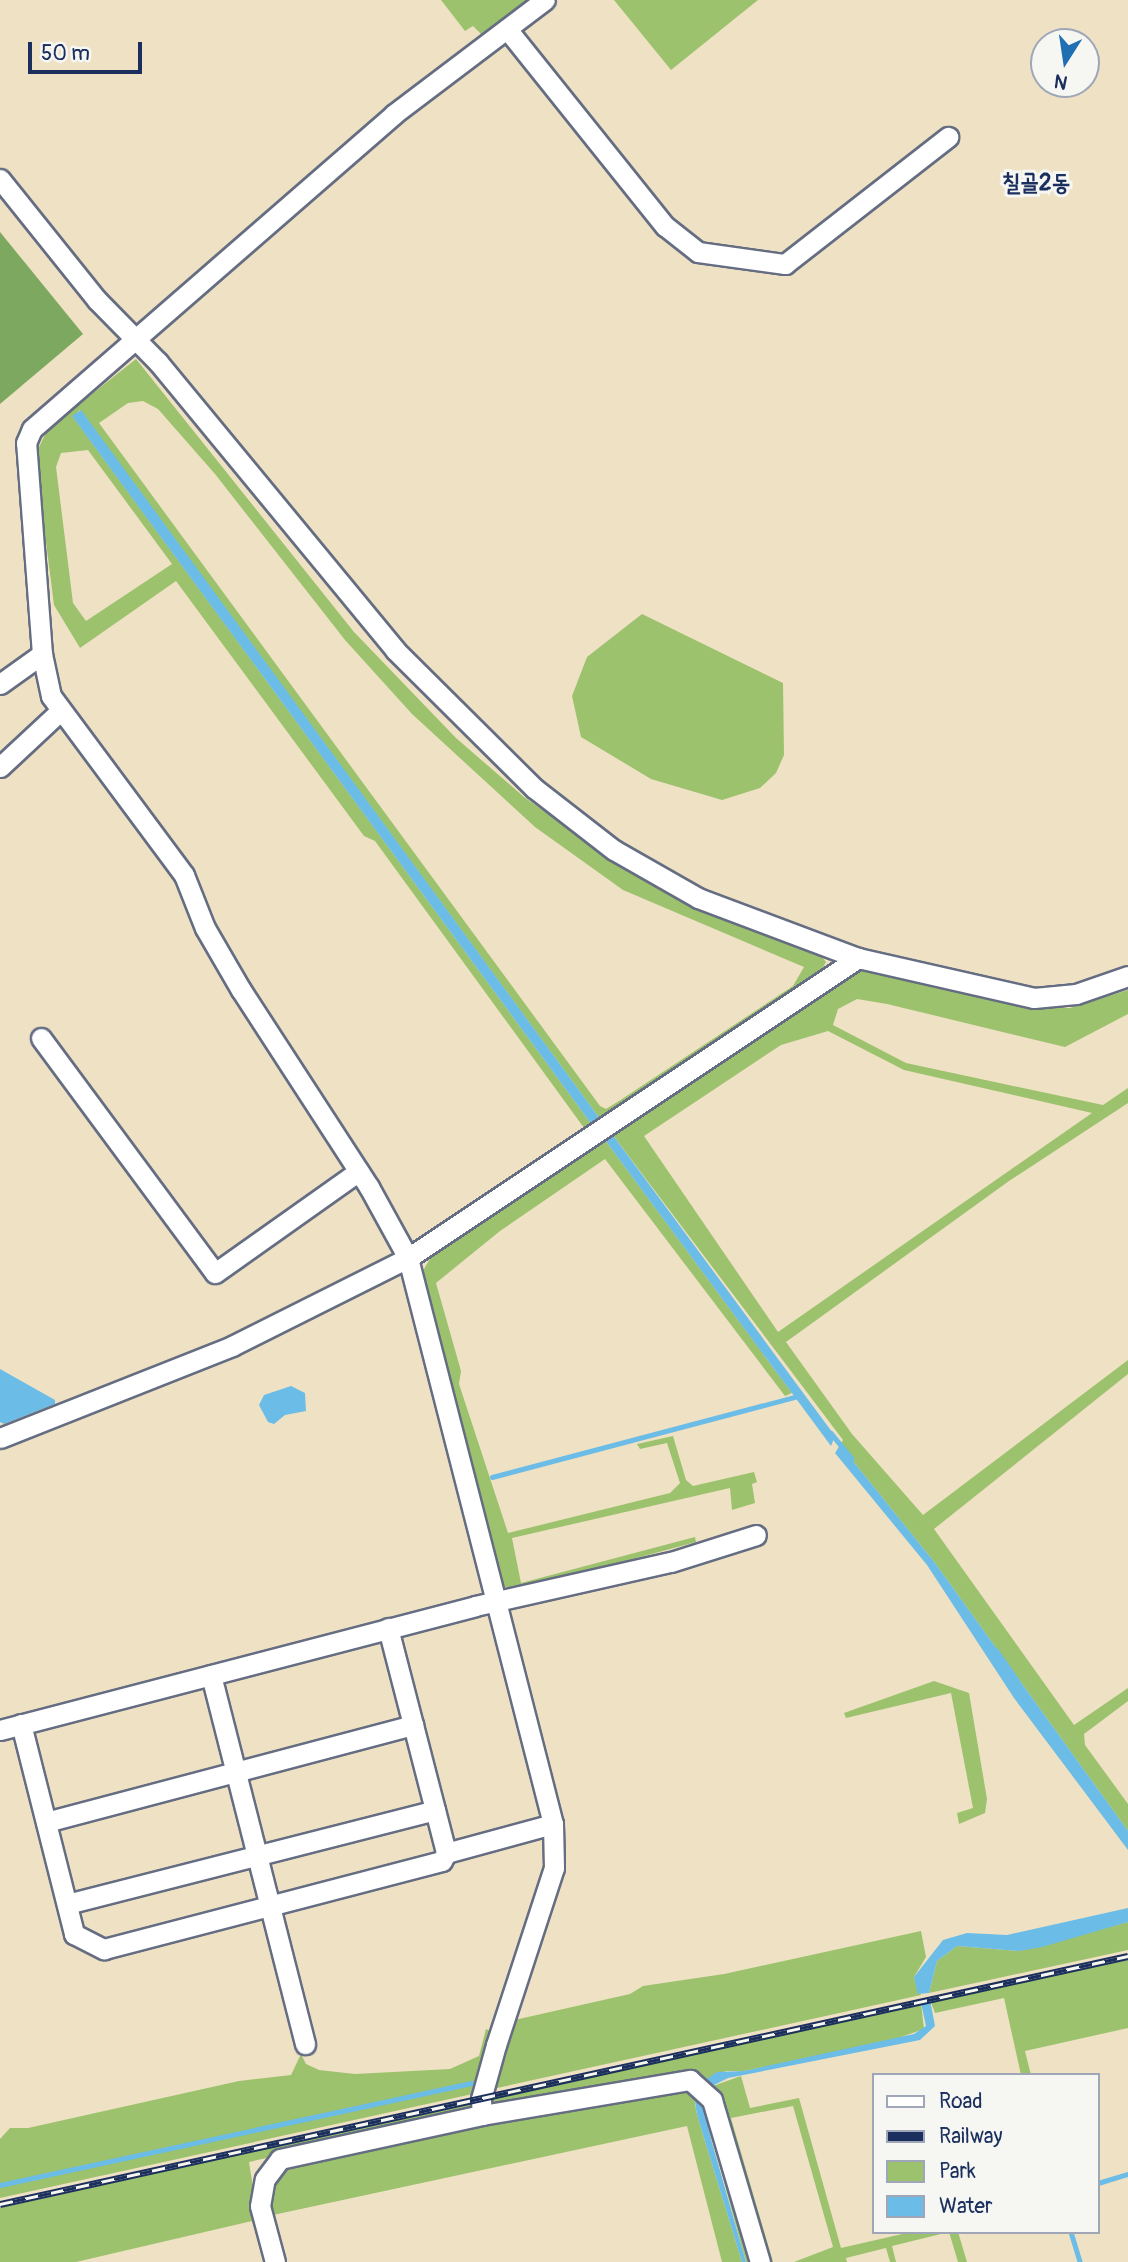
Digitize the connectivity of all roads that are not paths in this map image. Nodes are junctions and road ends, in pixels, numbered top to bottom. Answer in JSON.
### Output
{"nodes":[{"id":1,"x":545,"y":0,"type":"edge"},
{"id":2,"x":506,"y":29,"type":"junction"},
{"id":3,"x":948,"y":137,"type":"dead end"},
{"id":4,"x":0,"y":179,"type":"edge"},
{"id":5,"x":137,"y":338,"type":"junction"},
{"id":6,"x":42,"y":654,"type":"junction"},
{"id":7,"x":0,"y":684,"type":"edge"},
{"id":8,"x":60,"y":711,"type":"junction"},
{"id":9,"x":0,"y":767,"type":"edge"},
{"id":10,"x":858,"y":958,"type":"junction"},
{"id":11,"x":1128,"y":976,"type":"edge"},
{"id":12,"x":41,"y":1038,"type":"dead end"},
{"id":13,"x":359,"y":1171,"type":"junction"},
{"id":14,"x":408,"y":1258,"type":"junction"},
{"id":15,"x":0,"y":1438,"type":"edge"},
{"id":16,"x":756,"y":1535,"type":"dead end"},
{"id":17,"x":496,"y":1602,"type":"junction"},
{"id":18,"x":387,"y":1628,"type":"junction"},
{"id":19,"x":211,"y":1675,"type":"junction"},
{"id":20,"x":22,"y":1724,"type":"junction"},
{"id":21,"x":413,"y":1725,"type":"junction"},
{"id":22,"x":0,"y":1730,"type":"edge"},
{"id":23,"x":236,"y":1771,"type":"junction"},
{"id":24,"x":435,"y":1810,"type":"junction"},
{"id":25,"x":46,"y":1822,"type":"junction"},
{"id":26,"x":553,"y":1824,"type":"junction"},
{"id":27,"x":446,"y":1853,"type":"junction"},
{"id":28,"x":257,"y":1854,"type":"junction"},
{"id":29,"x":67,"y":1904,"type":"junction"},
{"id":30,"x":269,"y":1904,"type":"junction"},
{"id":31,"x":305,"y":2044,"type":"dead end"},
{"id":32,"x":482,"y":2115,"type":"junction"},
{"id":33,"x":275,"y":2262,"type":"edge"},
{"id":34,"x":760,"y":2262,"type":"edge"}],
"edges":[{"from":1,"to":2,"type":"street"},
{"from":2,"to":3,"type":"street"},
{"from":2,"to":5,"type":"street"},
{"from":4,"to":5,"type":"street"},
{"from":5,"to":6,"type":"street"},
{"from":5,"to":10,"type":"street"},
{"from":6,"to":7,"type":"street"},
{"from":6,"to":8,"type":"street"},
{"from":8,"to":9,"type":"street"},
{"from":8,"to":13,"type":"street"},
{"from":10,"to":11,"type":"street"},
{"from":10,"to":14,"type":"street"},
{"from":12,"to":13,"type":"street"},
{"from":13,"to":14,"type":"street"},
{"from":14,"to":15,"type":"street"},
{"from":14,"to":17,"type":"street"},
{"from":16,"to":17,"type":"street"},
{"from":17,"to":18,"type":"street"},
{"from":17,"to":26,"type":"street"},
{"from":18,"to":19,"type":"street"},
{"from":18,"to":21,"type":"street"},
{"from":19,"to":20,"type":"street"},
{"from":19,"to":23,"type":"street"},
{"from":20,"to":22,"type":"street"},
{"from":20,"to":25,"type":"street"},
{"from":21,"to":23,"type":"street"},
{"from":21,"to":24,"type":"street"},
{"from":23,"to":25,"type":"street"},
{"from":23,"to":28,"type":"street"},
{"from":24,"to":27,"type":"street"},
{"from":24,"to":28,"type":"street"},
{"from":25,"to":29,"type":"street"},
{"from":26,"to":27,"type":"street"},
{"from":26,"to":32,"type":"street"},
{"from":27,"to":30,"type":"street"},
{"from":28,"to":29,"type":"street"},
{"from":28,"to":30,"type":"street"},
{"from":29,"to":30,"type":"street"},
{"from":30,"to":31,"type":"street"},
{"from":32,"to":33,"type":"street"},
{"from":32,"to":34,"type":"street"}]}
